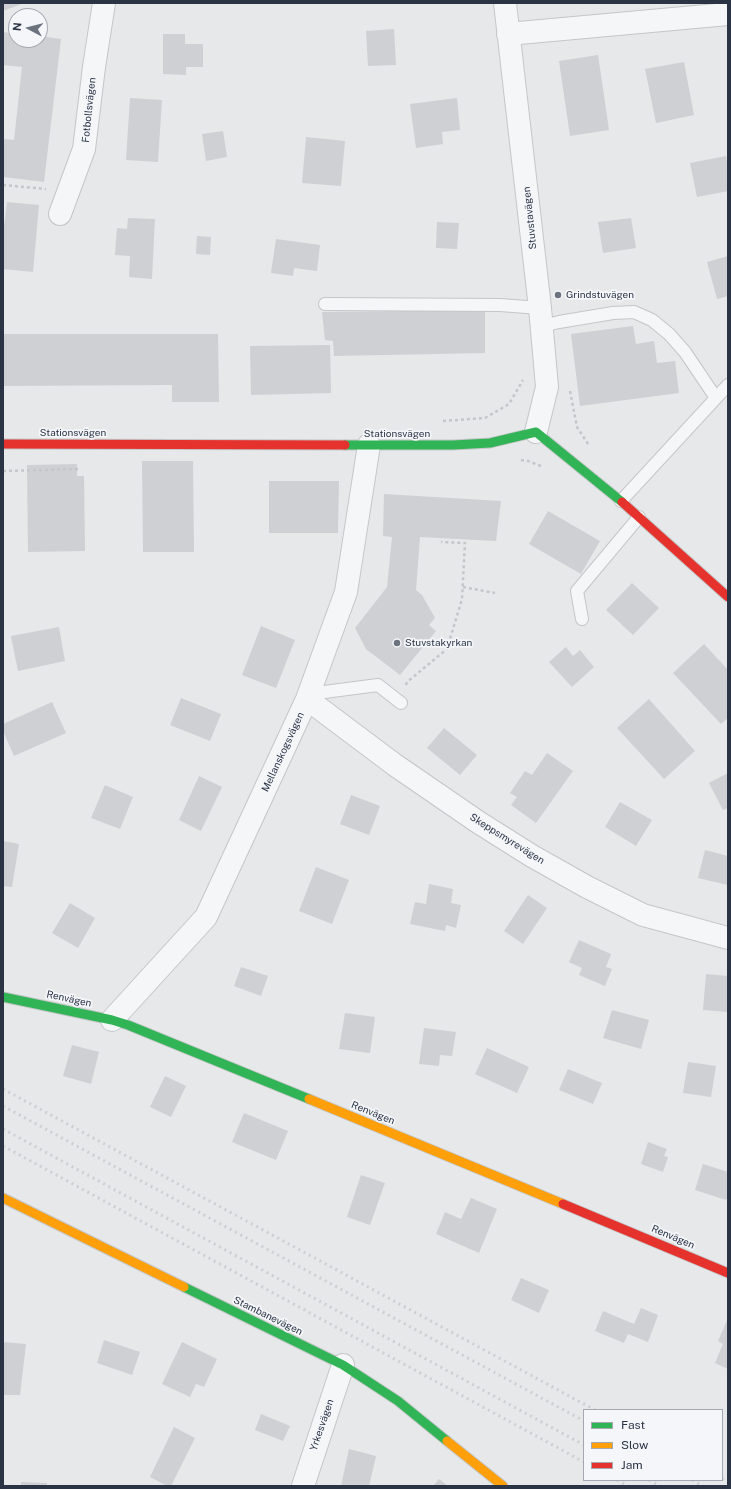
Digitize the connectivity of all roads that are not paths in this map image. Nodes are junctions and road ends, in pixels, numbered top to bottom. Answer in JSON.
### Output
{"nodes":[{"id":1,"x":104,"y":3,"type":"edge"},
{"id":2,"x":505,"y":3,"type":"edge"},
{"id":3,"x":728,"y":14,"type":"edge"},
{"id":4,"x":508,"y":34,"type":"junction"},
{"id":5,"x":60,"y":214,"type":"dead end"},
{"id":6,"x":326,"y":304,"type":"dead end"},
{"id":7,"x":541,"y":317,"type":"junction"},
{"id":8,"x":728,"y":385,"type":"edge"},
{"id":9,"x":716,"y":398,"type":"junction"},
{"id":10,"x":536,"y":432,"type":"junction"},
{"id":11,"x":3,"y":444,"type":"edge"},
{"id":12,"x":369,"y":445,"type":"junction"},
{"id":13,"x":621,"y":501,"type":"junction"},
{"id":14,"x":639,"y":517,"type":"junction"},
{"id":15,"x":728,"y":597,"type":"edge"},
{"id":16,"x":582,"y":619,"type":"dead end"},
{"id":17,"x":308,"y":696,"type":"junction"},
{"id":18,"x":401,"y":703,"type":"road end"},
{"id":19,"x":728,"y":938,"type":"edge"},
{"id":20,"x":3,"y":997,"type":"edge"},
{"id":21,"x":112,"y":1020,"type":"junction"},
{"id":22,"x":3,"y":1198,"type":"edge"},
{"id":23,"x":728,"y":1273,"type":"edge"},
{"id":24,"x":343,"y":1365,"type":"junction"},
{"id":25,"x":303,"y":1486,"type":"edge"},
{"id":26,"x":503,"y":1486,"type":"edge"}],
"edges":[{"from":1,"to":5,"type":"street","name":"Fotbollsvägen"},
{"from":2,"to":4,"type":"street","name":"Stuvstavägen"},
{"from":3,"to":4,"type":"street"},
{"from":4,"to":7,"type":"street","name":"Stuvstavägen"},
{"from":6,"to":7,"type":"lane"},
{"from":7,"to":9,"type":"lane"},
{"from":7,"to":10,"type":"street","name":"Stuvstavägen"},
{"from":8,"to":9,"type":"lane"},
{"from":9,"to":13,"type":"lane"},
{"from":10,"to":12,"type":"street","name":"Stationsvägen"},
{"from":10,"to":13,"type":"street"},
{"from":11,"to":12,"type":"street","name":"Stationsvägen"},
{"from":12,"to":17,"type":"street","name":"Mellanskogsvägen"},
{"from":13,"to":14,"type":"street"},
{"from":14,"to":15,"type":"street"},
{"from":14,"to":16,"type":"lane"},
{"from":17,"to":18,"type":"lane"},
{"from":17,"to":19,"type":"street","name":"Skeppsmyrevägen"},
{"from":17,"to":21,"type":"street","name":"Mellanskogsvägen"},
{"from":20,"to":21,"type":"street","name":"Renvägen"},
{"from":21,"to":23,"type":"street","name":"Renvägen"},
{"from":22,"to":24,"type":"street","name":"Stambanevägen"},
{"from":24,"to":25,"type":"street","name":"Yrkesvägen"},
{"from":24,"to":26,"type":"street","name":"Stambanevägen"}]}
